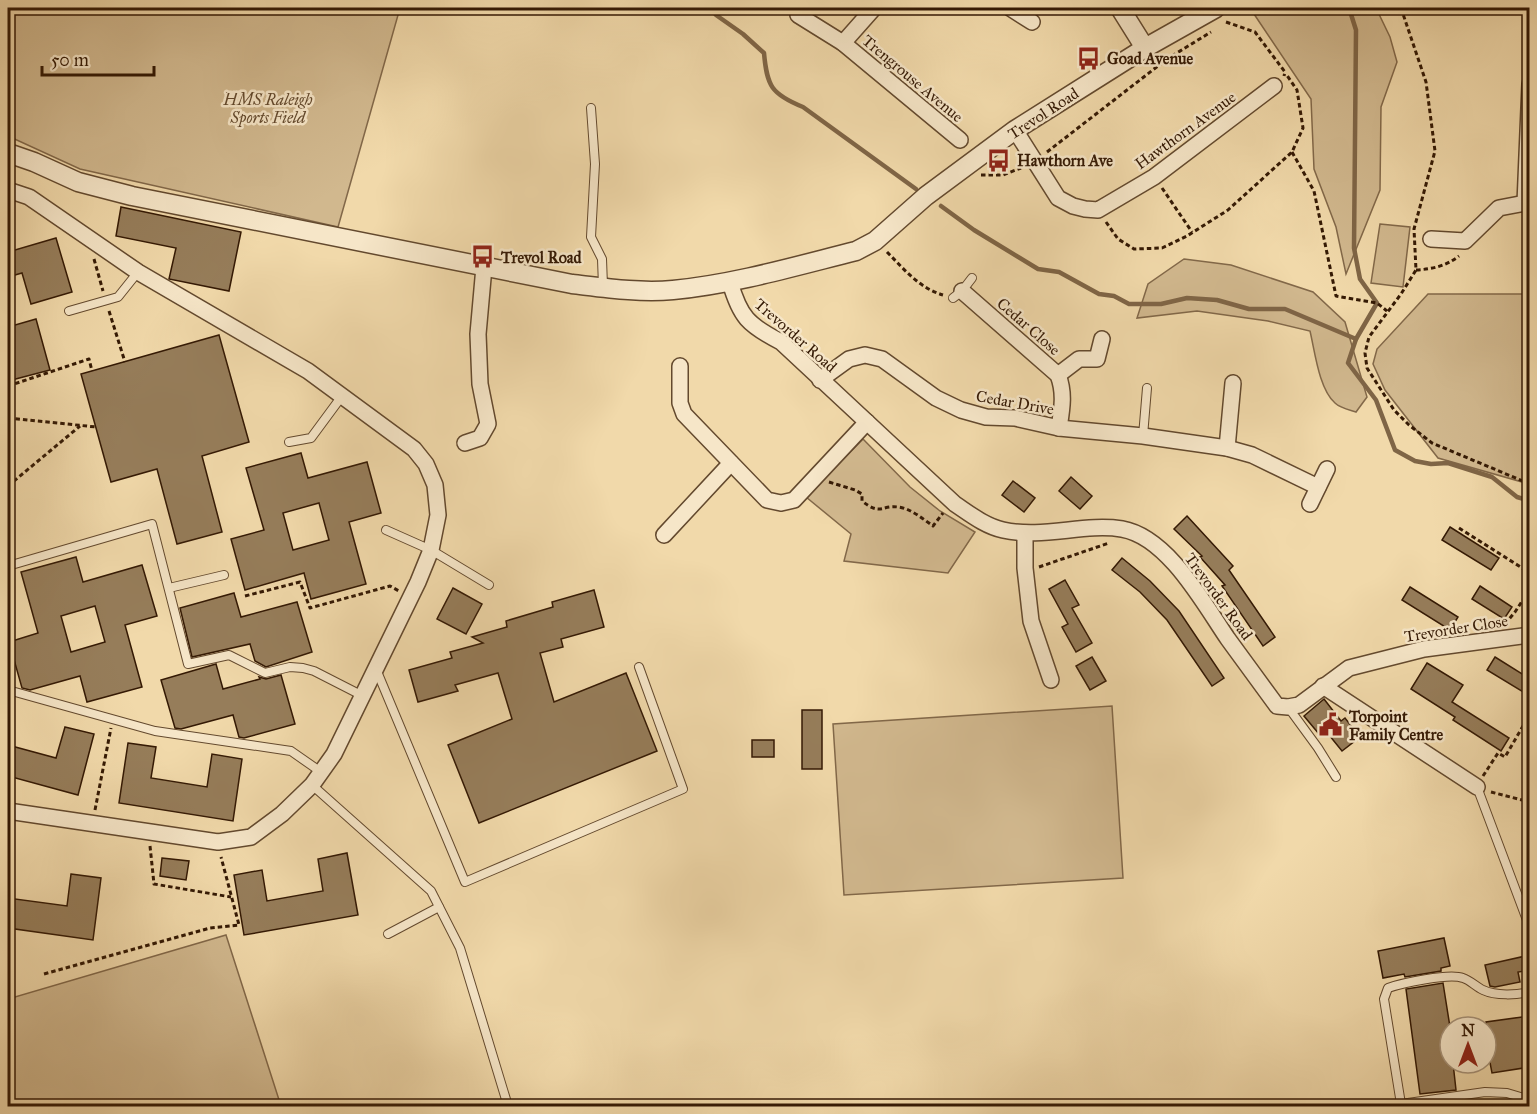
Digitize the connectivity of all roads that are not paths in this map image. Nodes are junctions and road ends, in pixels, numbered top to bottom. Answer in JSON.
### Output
{"nodes":[{"id":1,"x":874,"y":8,"type":"edge"},
{"id":2,"x":1010,"y":8,"type":"edge"},
{"id":3,"x":1120,"y":8,"type":"edge"},
{"id":4,"x":1216,"y":8,"type":"edge"},
{"id":5,"x":798,"y":15,"type":"dead end"},
{"id":6,"x":1032,"y":22,"type":"dead end"},
{"id":7,"x":843,"y":43,"type":"junction"},
{"id":8,"x":1144,"y":48,"type":"junction"},
{"id":9,"x":1530,"y":84,"type":"edge"},
{"id":10,"x":1274,"y":86,"type":"road end"},
{"id":11,"x":591,"y":108,"type":"dead end"},
{"id":12,"x":1015,"y":130,"type":"junction"},
{"id":13,"x":960,"y":140,"type":"dead end"},
{"id":14,"x":8,"y":153,"type":"edge"},
{"id":15,"x":8,"y":190,"type":"edge"},
{"id":16,"x":1527,"y":203,"type":"edge"},
{"id":17,"x":1431,"y":238,"type":"dead end"},
{"id":18,"x":484,"y":267,"type":"junction"},
{"id":19,"x":138,"y":272,"type":"junction"},
{"id":20,"x":972,"y":278,"type":"dead end"},
{"id":21,"x":730,"y":282,"type":"junction"},
{"id":22,"x":603,"y":288,"type":"junction"},
{"id":23,"x":957,"y":295,"type":"joint"},
{"id":24,"x":69,"y":311,"type":"dead end"},
{"id":25,"x":1102,"y":339,"type":"dead end"},
{"id":26,"x":680,"y":366,"type":"dead end"},
{"id":27,"x":1058,"y":375,"type":"junction"},
{"id":28,"x":820,"y":380,"type":"junction"},
{"id":29,"x":1233,"y":383,"type":"dead end"},
{"id":30,"x":1147,"y":388,"type":"dead end"},
{"id":31,"x":342,"y":396,"type":"junction"},
{"id":32,"x":867,"y":422,"type":"junction"},
{"id":33,"x":1059,"y":428,"type":"junction"},
{"id":34,"x":1143,"y":436,"type":"junction"},
{"id":35,"x":289,"y":442,"type":"dead end"},
{"id":36,"x":465,"y":443,"type":"dead end"},
{"id":37,"x":1227,"y":448,"type":"junction"},
{"id":38,"x":731,"y":463,"type":"junction"},
{"id":39,"x":1327,"y":469,"type":"dead end"},
{"id":40,"x":1318,"y":487,"type":"junction"},
{"id":41,"x":1310,"y":504,"type":"dead end"},
{"id":42,"x":386,"y":530,"type":"dead end"},
{"id":43,"x":1024,"y":533,"type":"junction"},
{"id":44,"x":664,"y":535,"type":"dead end"},
{"id":45,"x":431,"y":550,"type":"junction"},
{"id":46,"x":8,"y":566,"type":"edge"},
{"id":47,"x":224,"y":575,"type":"dead end"},
{"id":48,"x":489,"y":585,"type":"dead end"},
{"id":49,"x":169,"y":588,"type":"junction"},
{"id":50,"x":1530,"y":635,"type":"edge"},
{"id":51,"x":639,"y":667,"type":"dead end"},
{"id":52,"x":376,"y":669,"type":"junction"},
{"id":53,"x":1051,"y":680,"type":"dead end"},
{"id":54,"x":1323,"y":686,"type":"junction"},
{"id":55,"x":8,"y":690,"type":"edge"},
{"id":56,"x":363,"y":696,"type":"junction"},
{"id":57,"x":1288,"y":707,"type":"junction"},
{"id":58,"x":321,"y":772,"type":"junction"},
{"id":59,"x":1336,"y":777,"type":"dead end"},
{"id":60,"x":312,"y":785,"type":"junction"},
{"id":61,"x":1477,"y":787,"type":"joint"},
{"id":62,"x":8,"y":812,"type":"edge"},
{"id":63,"x":439,"y":907,"type":"junction"},
{"id":64,"x":1530,"y":928,"type":"edge"},
{"id":65,"x":388,"y":934,"type":"dead end"},
{"id":66,"x":1530,"y":992,"type":"edge"},
{"id":67,"x":1530,"y":1100,"type":"edge"},
{"id":68,"x":1401,"y":1104,"type":"junction"},
{"id":69,"x":508,"y":1107,"type":"edge"},
{"id":70,"x":1387,"y":1107,"type":"edge"}],
"edges":[{"from":1,"to":7,"type":"street","name":"Trengrouse Avenue"},
{"from":2,"to":6,"type":"street"},
{"from":3,"to":8,"type":"street"},
{"from":4,"to":8,"type":"street","name":"Trevol Road"},
{"from":5,"to":7,"type":"street","name":"Trengrouse Avenue"},
{"from":7,"to":13,"type":"street","name":"Trengrouse Avenue"},
{"from":8,"to":12,"type":"street","name":"Trevol Road"},
{"from":9,"to":16,"type":"street"},
{"from":10,"to":12,"type":"street","name":"Hawthorn Avenue"},
{"from":11,"to":22,"type":"lane"},
{"from":12,"to":21,"type":"street","name":"Trevol Road"},
{"from":14,"to":18,"type":"street","name":"Trevol Road"},
{"from":15,"to":19,"type":"street"},
{"from":16,"to":17,"type":"street"},
{"from":18,"to":22,"type":"street","name":"Trevol Road"},
{"from":18,"to":36,"type":"street"},
{"from":19,"to":24,"type":"lane"},
{"from":19,"to":31,"type":"street"},
{"from":20,"to":23,"type":"lane"},
{"from":21,"to":22,"type":"street","name":"Trevol Road"},
{"from":21,"to":28,"type":"street","name":"Trevorder Road"},
{"from":23,"to":27,"type":"street","name":"Cedar Close"},
{"from":25,"to":27,"type":"street"},
{"from":26,"to":38,"type":"street"},
{"from":27,"to":33,"type":"street","name":"Cedar Close"},
{"from":28,"to":32,"type":"street","name":"Trevorder Road"},
{"from":28,"to":33,"type":"street","name":"Cedar Drive"},
{"from":29,"to":37,"type":"street"},
{"from":30,"to":34,"type":"lane"},
{"from":31,"to":35,"type":"lane"},
{"from":31,"to":45,"type":"street"},
{"from":32,"to":38,"type":"street"},
{"from":32,"to":43,"type":"street","name":"Trevorder Road"},
{"from":33,"to":34,"type":"street","name":"Cedar Drive"},
{"from":34,"to":37,"type":"street","name":"Cedar Drive"},
{"from":37,"to":40,"type":"street","name":"Cedar Drive"},
{"from":38,"to":44,"type":"street"},
{"from":39,"to":40,"type":"street"},
{"from":40,"to":41,"type":"street"},
{"from":42,"to":45,"type":"lane"},
{"from":43,"to":53,"type":"street"},
{"from":43,"to":57,"type":"street","name":"Trevorder Road"},
{"from":45,"to":48,"type":"lane"},
{"from":45,"to":52,"type":"street"},
{"from":46,"to":49,"type":"lane"},
{"from":47,"to":49,"type":"lane"},
{"from":49,"to":56,"type":"lane"},
{"from":50,"to":54,"type":"street","name":"Trevorder Close"},
{"from":51,"to":52,"type":"lane"},
{"from":52,"to":56,"type":"street"},
{"from":54,"to":57,"type":"street"},
{"from":54,"to":61,"type":"street"},
{"from":55,"to":58,"type":"lane"},
{"from":56,"to":58,"type":"street"},
{"from":57,"to":59,"type":"lane"},
{"from":58,"to":60,"type":"street"},
{"from":60,"to":62,"type":"street"},
{"from":60,"to":63,"type":"lane"},
{"from":61,"to":64,"type":"lane"},
{"from":63,"to":65,"type":"lane"},
{"from":63,"to":69,"type":"lane"},
{"from":66,"to":68,"type":"lane"},
{"from":67,"to":68,"type":"lane"},
{"from":68,"to":70,"type":"lane"}]}
